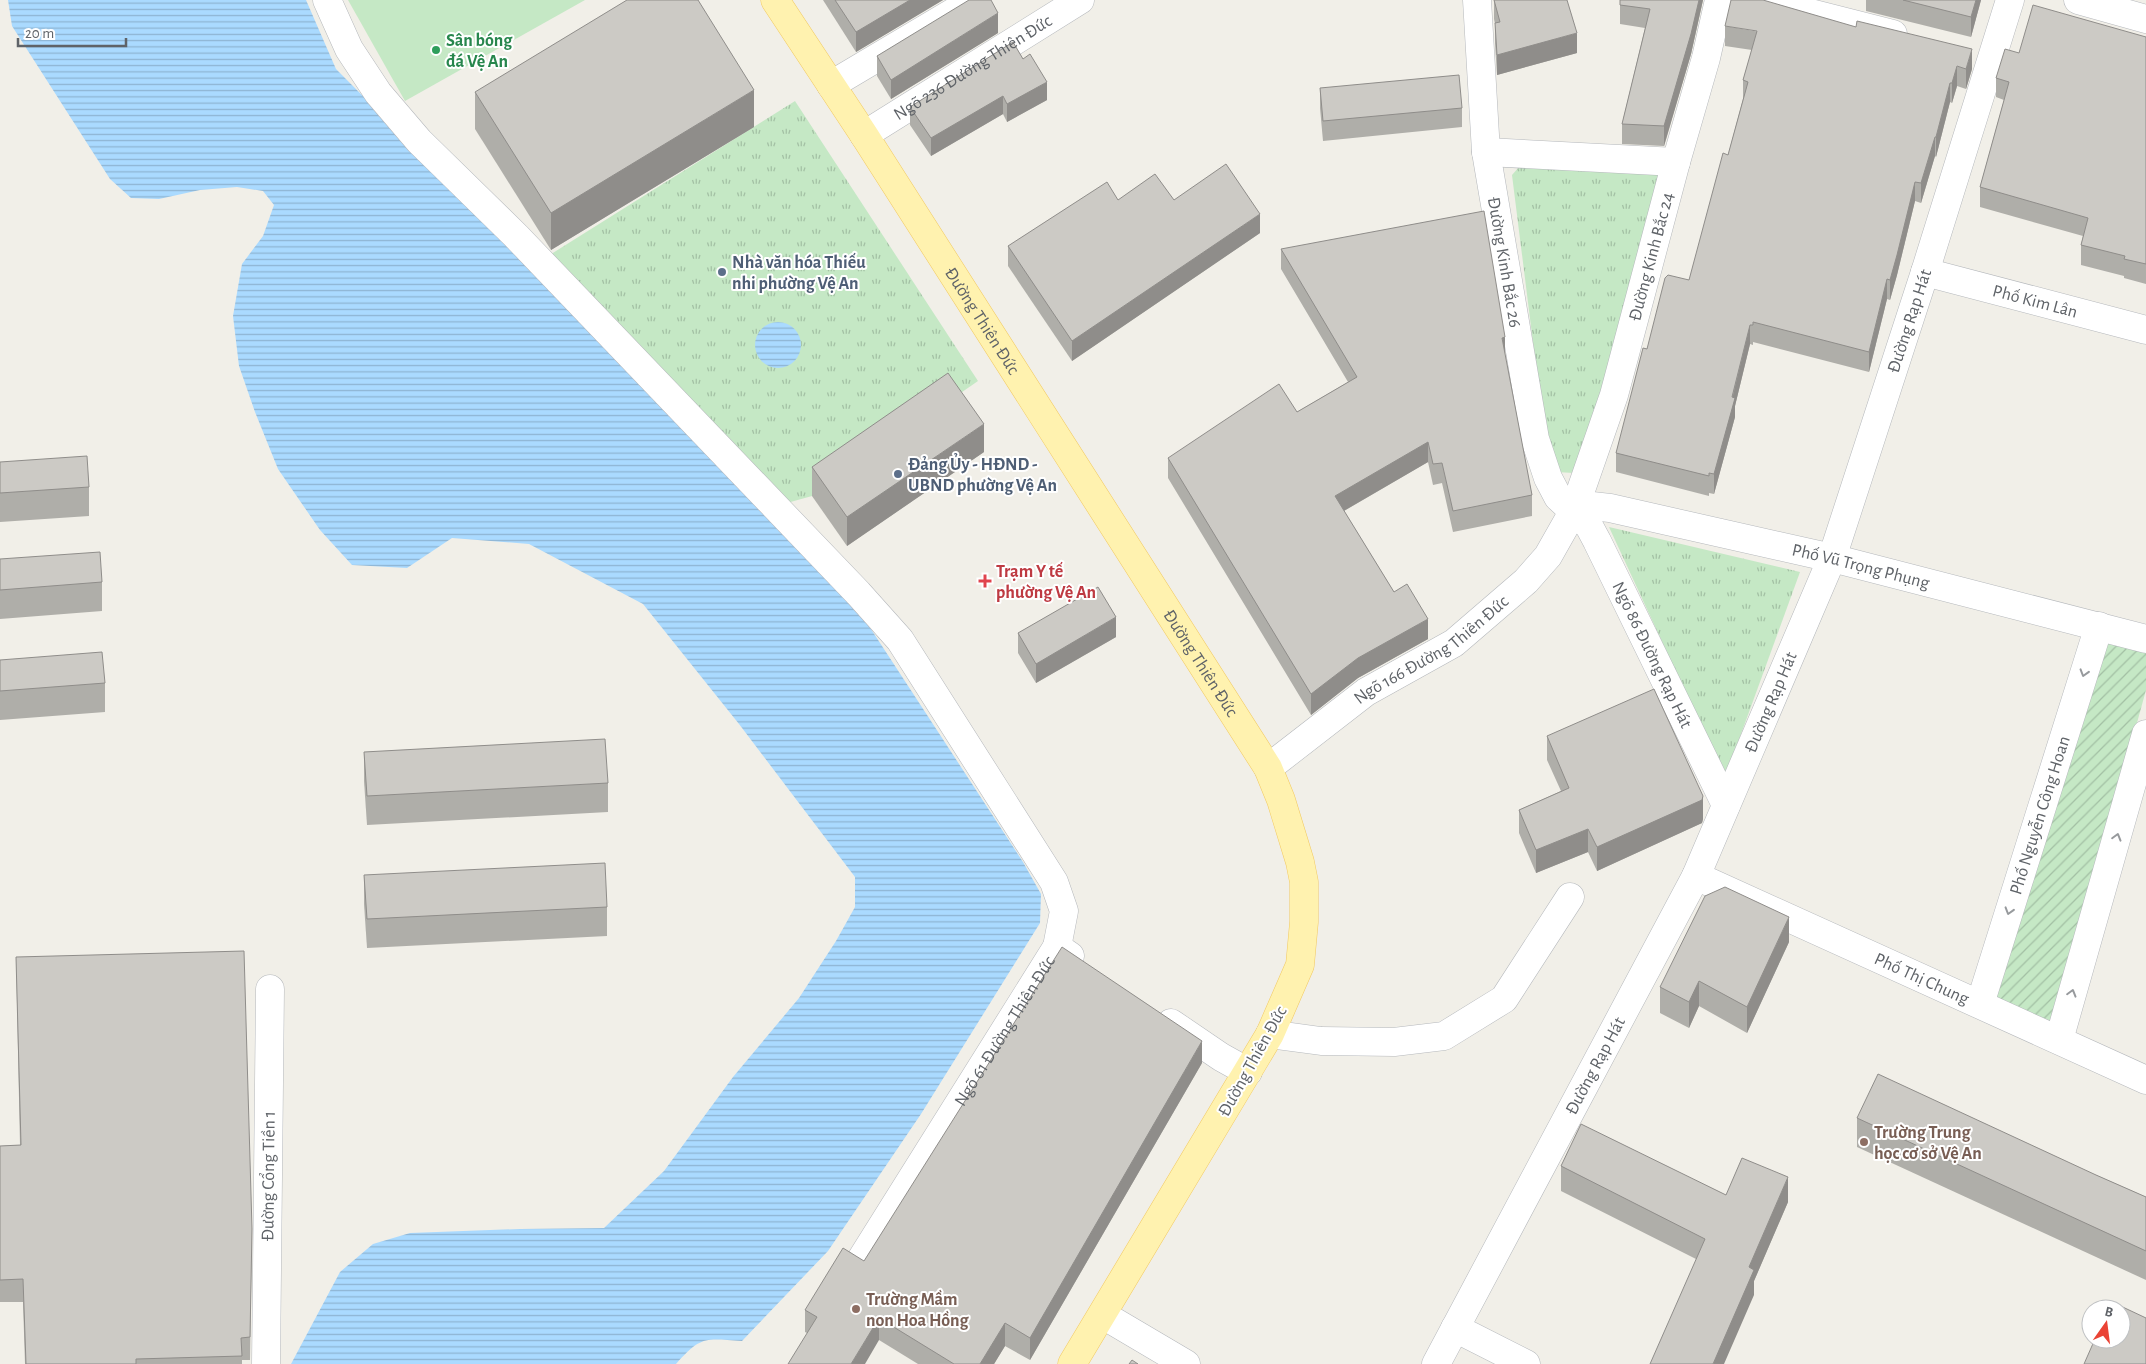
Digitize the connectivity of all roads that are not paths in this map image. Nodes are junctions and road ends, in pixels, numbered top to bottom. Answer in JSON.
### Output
{"nodes":[{"id":1,"x":327,"y":0,"type":"edge"},
{"id":2,"x":775,"y":0,"type":"edge"},
{"id":3,"x":974,"y":0,"type":"edge"},
{"id":4,"x":1080,"y":0,"type":"edge"},
{"id":5,"x":1477,"y":0,"type":"edge"},
{"id":6,"x":1719,"y":0,"type":"edge"},
{"id":7,"x":1759,"y":0,"type":"edge"},
{"id":8,"x":2010,"y":0,"type":"edge"},
{"id":9,"x":2078,"y":0,"type":"edge"},
{"id":10,"x":2146,"y":18,"type":"edge"},
{"id":11,"x":1917,"y":40,"type":"edge"},
{"id":12,"x":1964,"y":51,"type":"edge"},
{"id":13,"x":1992,"y":58,"type":"junction"},
{"id":14,"x":831,"y":85,"type":"junction"},
{"id":15,"x":864,"y":135,"type":"junction"},
{"id":16,"x":1486,"y":152,"type":"junction"},
{"id":17,"x":1676,"y":162,"type":"junction"},
{"id":18,"x":1925,"y":272,"type":"junction"},
{"id":19,"x":2146,"y":330,"type":"edge"},
{"id":20,"x":1574,"y":510,"type":"junction"},
{"id":21,"x":1832,"y":558,"type":"junction"},
{"id":22,"x":2099,"y":626,"type":"junction"},
{"id":23,"x":2146,"y":639,"type":"edge"},
{"id":24,"x":2146,"y":734,"type":"edge"},
{"id":25,"x":1268,"y":768,"type":"junction"},
{"id":26,"x":1726,"y":805,"type":"junction"},
{"id":27,"x":1696,"y":876,"type":"junction"},
{"id":28,"x":1570,"y":896,"type":"dead end"},
{"id":29,"x":1056,"y":947,"type":"junction"},
{"id":30,"x":1089,"y":969,"type":"edge"},
{"id":31,"x":270,"y":988,"type":"dead end"},
{"id":32,"x":1980,"y":1004,"type":"junction"},
{"id":33,"x":1147,"y":1007,"type":"edge"},
{"id":34,"x":1270,"y":1034,"type":"junction"},
{"id":35,"x":2059,"y":1040,"type":"junction"},
{"id":36,"x":1248,"y":1072,"type":"junction"},
{"id":37,"x":2146,"y":1080,"type":"edge"},
{"id":38,"x":862,"y":1258,"type":"edge"},
{"id":39,"x":1103,"y":1315,"type":"junction"},
{"id":40,"x":1455,"y":1328,"type":"junction"},
{"id":41,"x":266,"y":1364,"type":"edge"},
{"id":42,"x":1072,"y":1364,"type":"edge"},
{"id":43,"x":1186,"y":1364,"type":"edge"},
{"id":44,"x":1436,"y":1364,"type":"edge"},
{"id":45,"x":1526,"y":1364,"type":"edge"}],
"edges":[{"from":1,"to":29,"type":"street"},
{"from":2,"to":14,"type":"main road","name":"Đường Thiên Đức"},
{"from":3,"to":14,"type":"street"},
{"from":4,"to":15,"type":"street","name":"Ngõ 236 Đường Thiên Đức"},
{"from":5,"to":16,"type":"street","name":"Đường Kinh Bắc 26"},
{"from":6,"to":17,"type":"street","name":"Đường Kinh Bắc 24"},
{"from":7,"to":11,"type":"street"},
{"from":8,"to":13,"type":"street","name":"Đường Rạp Hát"},
{"from":9,"to":10,"type":"street"},
{"from":12,"to":13,"type":"street"},
{"from":13,"to":18,"type":"street","name":"Đường Rạp Hát"},
{"from":14,"to":15,"type":"main road","name":"Đường Thiên Đức"},
{"from":15,"to":25,"type":"main road","name":"Đường Thiên Đức"},
{"from":16,"to":17,"type":"street"},
{"from":16,"to":20,"type":"street","name":"Đường Kinh Bắc 26"},
{"from":17,"to":20,"type":"street","name":"Đường Kinh Bắc 24"},
{"from":18,"to":19,"type":"street","name":"Phố Kim Lân"},
{"from":18,"to":21,"type":"street","name":"Đường Rạp Hát"},
{"from":20,"to":21,"type":"street","name":"Phố Vũ Trọng Phụng"},
{"from":20,"to":25,"type":"street","name":"Ngõ 166 Đường Thiên Đức"},
{"from":20,"to":26,"type":"street","name":"Ngõ 86 Đường Rạp Hát"},
{"from":21,"to":22,"type":"street","name":"Phố Vũ Trọng Phụng"},
{"from":21,"to":26,"type":"street","name":"Đường Rạp Hát"},
{"from":22,"to":23,"type":"street","name":"Phố Vũ Trọng Phụng"},
{"from":22,"to":32,"type":"street","name":"Phố Nguyễn Công Hoan","one_way":true},
{"from":35,"to":24,"type":"street","one_way":true},
{"from":25,"to":34,"type":"main road","name":"Đường Thiên Đức"},
{"from":26,"to":27,"type":"street","name":"Đường Rạp Hát"},
{"from":27,"to":32,"type":"street","name":"Phố Thị Chung"},
{"from":27,"to":40,"type":"street","name":"Đường Rạp Hát"},
{"from":28,"to":34,"type":"street"},
{"from":29,"to":30,"type":"street","name":"Ngõ 61 Đường Thiên Đức"},
{"from":29,"to":38,"type":"street","name":"Ngõ 61 Đường Thiên Đức"},
{"from":31,"to":41,"type":"street","name":"Đường Cổng Tiền 1"},
{"from":32,"to":35,"type":"street","name":"Phố Thị Chung"},
{"from":33,"to":36,"type":"street"},
{"from":34,"to":36,"type":"main road","name":"Đường Thiên Đức"},
{"from":35,"to":37,"type":"street","name":"Phố Thị Chung"},
{"from":36,"to":39,"type":"main road","name":"Đường Thiên Đức"},
{"from":39,"to":42,"type":"main road","name":"Đường Thiên Đức"},
{"from":39,"to":43,"type":"street"},
{"from":40,"to":44,"type":"street","name":"Đường Rạp Hát"},
{"from":40,"to":45,"type":"street"}]}
